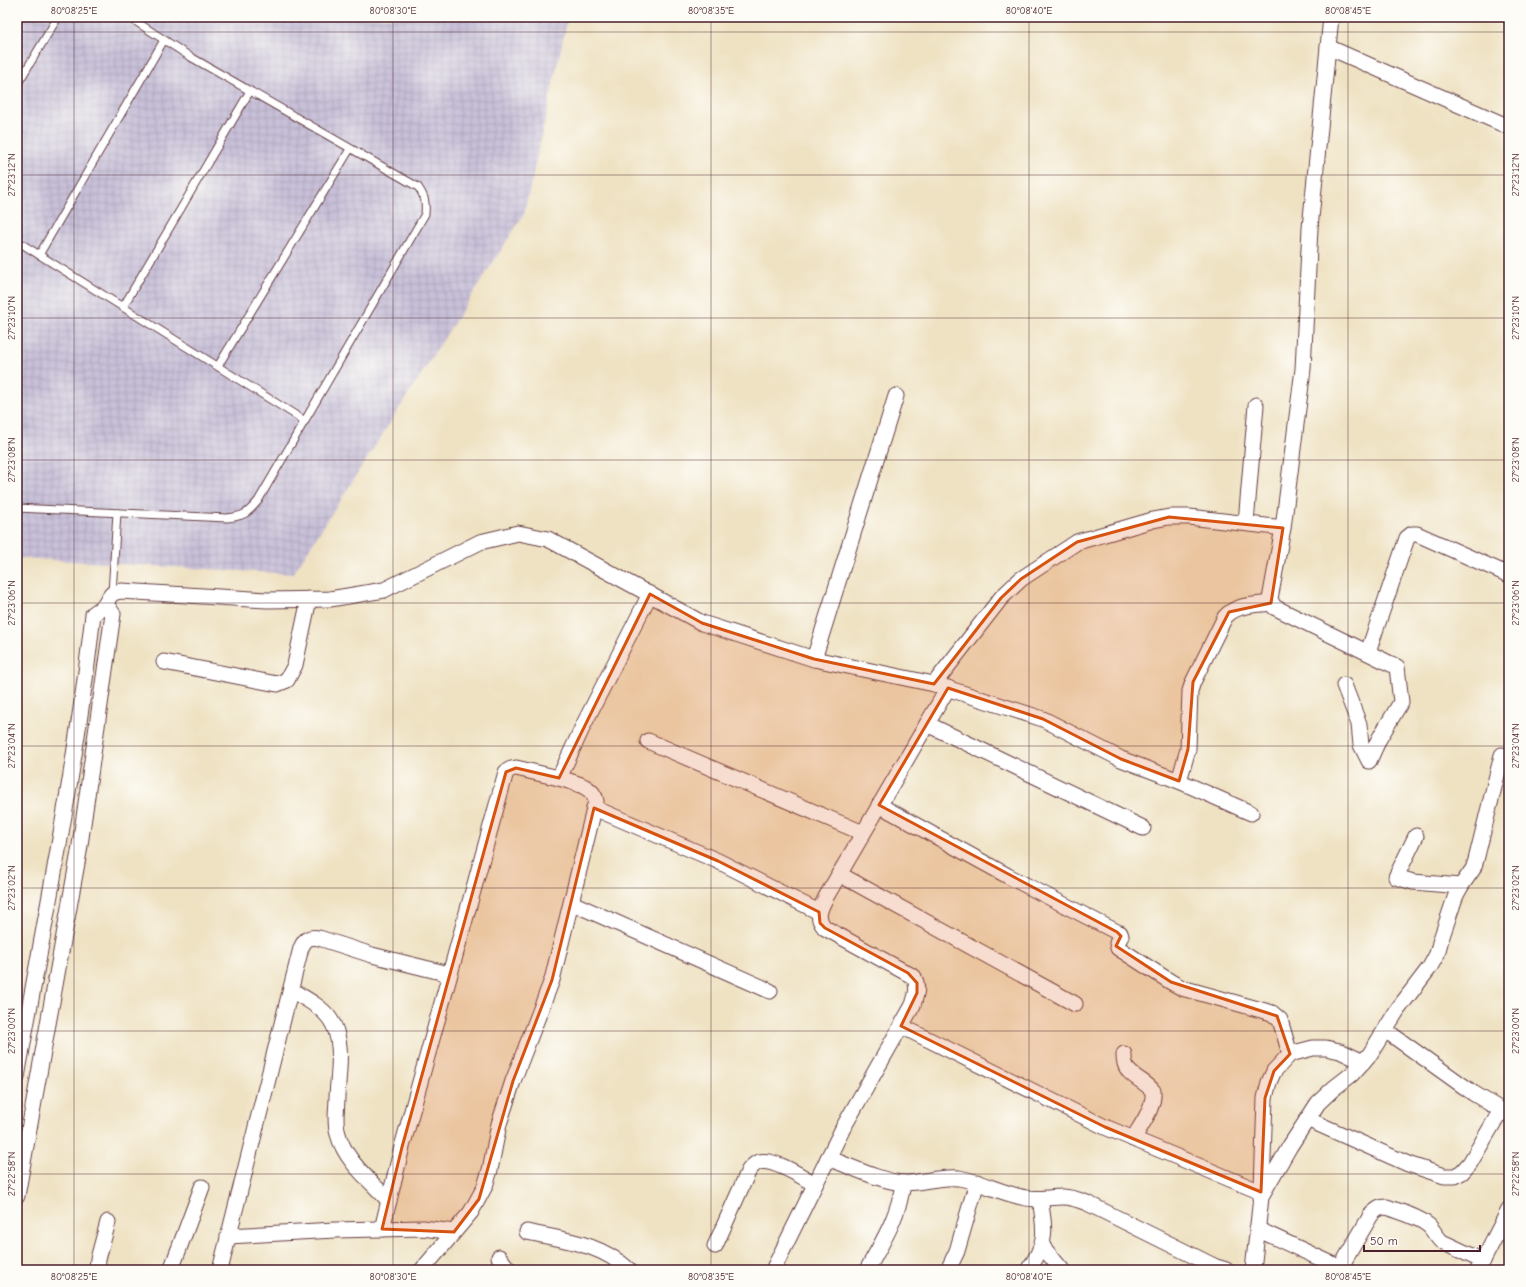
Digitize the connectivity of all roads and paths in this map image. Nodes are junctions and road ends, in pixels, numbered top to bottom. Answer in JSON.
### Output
{"nodes":[{"id":1,"x":58,"y":17,"type":"edge"},
{"id":2,"x":129,"y":17,"type":"edge"},
{"id":3,"x":1331,"y":17,"type":"edge"},
{"id":4,"x":164,"y":40,"type":"junction"},
{"id":5,"x":1328,"y":47,"type":"junction"},
{"id":6,"x":17,"y":85,"type":"edge"},
{"id":7,"x":250,"y":91,"type":"junction"},
{"id":8,"x":1509,"y":127,"type":"edge"},
{"id":9,"x":350,"y":149,"type":"junction"},
{"id":10,"x":17,"y":241,"type":"edge"},
{"id":11,"x":39,"y":255,"type":"junction"},
{"id":12,"x":123,"y":307,"type":"junction"},
{"id":13,"x":218,"y":366,"type":"junction"},
{"id":14,"x":896,"y":396,"type":"dead end"},
{"id":15,"x":1256,"y":405,"type":"dead end"},
{"id":16,"x":305,"y":421,"type":"junction"},
{"id":17,"x":17,"y":508,"type":"edge"},
{"id":18,"x":117,"y":513,"type":"junction"},
{"id":19,"x":1246,"y":523,"type":"junction"},
{"id":20,"x":1283,"y":528,"type":"junction"},
{"id":21,"x":1509,"y":575,"type":"edge"},
{"id":22,"x":650,"y":594,"type":"junction"},
{"id":23,"x":109,"y":599,"type":"junction"},
{"id":24,"x":309,"y":599,"type":"junction"},
{"id":25,"x":1271,"y":603,"type":"junction"},
{"id":26,"x":1368,"y":652,"type":"junction"},
{"id":27,"x":814,"y":659,"type":"junction"},
{"id":28,"x":164,"y":662,"type":"dead end"},
{"id":29,"x":934,"y":684,"type":"junction"},
{"id":30,"x":1344,"y":685,"type":"dead end"},
{"id":31,"x":948,"y":688,"type":"junction"},
{"id":32,"x":927,"y":724,"type":"junction"},
{"id":33,"x":648,"y":741,"type":"dead end"},
{"id":34,"x":1502,"y":755,"type":"dead end"},
{"id":35,"x":559,"y":778,"type":"junction"},
{"id":36,"x":1179,"y":781,"type":"junction"},
{"id":37,"x":879,"y":805,"type":"junction"},
{"id":38,"x":594,"y":808,"type":"junction"},
{"id":39,"x":1251,"y":813,"type":"dead end"},
{"id":40,"x":1143,"y":828,"type":"dead end"},
{"id":41,"x":863,"y":833,"type":"junction"},
{"id":42,"x":1416,"y":836,"type":"dead end"},
{"id":43,"x":839,"y":874,"type":"junction"},
{"id":44,"x":1461,"y":886,"type":"junction"},
{"id":45,"x":572,"y":903,"type":"junction"},
{"id":46,"x":819,"y":912,"type":"junction"},
{"id":47,"x":449,"y":974,"type":"junction"},
{"id":48,"x":291,"y":990,"type":"junction"},
{"id":49,"x":770,"y":991,"type":"dead end"},
{"id":50,"x":1075,"y":1004,"type":"dead end"},
{"id":51,"x":901,"y":1026,"type":"junction"},
{"id":52,"x":1385,"y":1030,"type":"junction"},
{"id":53,"x":1124,"y":1054,"type":"dead end"},
{"id":54,"x":1290,"y":1054,"type":"junction"},
{"id":55,"x":1363,"y":1062,"type":"junction"},
{"id":56,"x":17,"y":1076,"type":"edge"},
{"id":57,"x":1505,"y":1112,"type":"edge"},
{"id":58,"x":1307,"y":1118,"type":"junction"},
{"id":59,"x":1133,"y":1139,"type":"junction"},
{"id":60,"x":828,"y":1158,"type":"junction"},
{"id":61,"x":977,"y":1182,"type":"junction"},
{"id":62,"x":903,"y":1183,"type":"junction"},
{"id":63,"x":815,"y":1184,"type":"junction"},
{"id":64,"x":202,"y":1187,"type":"dead end"},
{"id":65,"x":1261,"y":1195,"type":"junction"},
{"id":66,"x":17,"y":1196,"type":"edge"},
{"id":67,"x":1040,"y":1199,"type":"junction"},
{"id":68,"x":389,"y":1202,"type":"junction"},
{"id":69,"x":1509,"y":1210,"type":"edge"},
{"id":70,"x":108,"y":1222,"type":"dead end"},
{"id":71,"x":382,"y":1229,"type":"junction"},
{"id":72,"x":1257,"y":1230,"type":"junction"},
{"id":73,"x":454,"y":1232,"type":"junction"},
{"id":74,"x":527,"y":1232,"type":"dead end"},
{"id":75,"x":228,"y":1236,"type":"junction"},
{"id":76,"x":715,"y":1246,"type":"dead end"},
{"id":77,"x":1042,"y":1246,"type":"junction"},
{"id":78,"x":499,"y":1257,"type":"dead end"},
{"id":79,"x":1481,"y":1265,"type":"edge"},
{"id":80,"x":1219,"y":1269,"type":"edge"},
{"id":81,"x":1343,"y":1269,"type":"edge"},
{"id":82,"x":97,"y":1270,"type":"edge"},
{"id":83,"x":171,"y":1270,"type":"edge"},
{"id":84,"x":220,"y":1270,"type":"edge"},
{"id":85,"x":422,"y":1270,"type":"edge"},
{"id":86,"x":509,"y":1270,"type":"edge"},
{"id":87,"x":629,"y":1270,"type":"edge"},
{"id":88,"x":773,"y":1270,"type":"edge"},
{"id":89,"x":867,"y":1270,"type":"edge"},
{"id":90,"x":948,"y":1270,"type":"edge"},
{"id":91,"x":1028,"y":1270,"type":"edge"},
{"id":92,"x":1062,"y":1270,"type":"edge"},
{"id":93,"x":1253,"y":1270,"type":"edge"}],
"edges":[{"from":1,"to":6,"type":"lane"},
{"from":2,"to":4,"type":"lane"},
{"from":3,"to":5,"type":"street"},
{"from":4,"to":7,"type":"lane"},
{"from":4,"to":11,"type":"lane"},
{"from":5,"to":8,"type":"street"},
{"from":5,"to":20,"type":"street"},
{"from":7,"to":9,"type":"lane"},
{"from":7,"to":12,"type":"lane"},
{"from":9,"to":13,"type":"lane"},
{"from":9,"to":16,"type":"lane"},
{"from":10,"to":11,"type":"lane"},
{"from":11,"to":12,"type":"lane"},
{"from":12,"to":13,"type":"lane"},
{"from":13,"to":16,"type":"lane"},
{"from":14,"to":27,"type":"street"},
{"from":15,"to":19,"type":"street"},
{"from":16,"to":18,"type":"lane"},
{"from":17,"to":18,"type":"lane"},
{"from":18,"to":23,"type":"lane"},
{"from":19,"to":20,"type":"street"},
{"from":19,"to":29,"type":"street"},
{"from":20,"to":25,"type":"street"},
{"from":21,"to":26,"type":"street"},
{"from":22,"to":24,"type":"street"},
{"from":22,"to":27,"type":"street"},
{"from":22,"to":35,"type":"street"},
{"from":23,"to":24,"type":"street"},
{"from":23,"to":56,"type":"street"},
{"from":23,"to":66,"type":"street"},
{"from":24,"to":28,"type":"street"},
{"from":25,"to":26,"type":"street"},
{"from":25,"to":36,"type":"street"},
{"from":26,"to":30,"type":"street"},
{"from":27,"to":29,"type":"street"},
{"from":29,"to":31,"type":"street"},
{"from":31,"to":32,"type":"street"},
{"from":31,"to":36,"type":"street"},
{"from":32,"to":37,"type":"street"},
{"from":32,"to":40,"type":"street"},
{"from":33,"to":41,"type":"street"},
{"from":34,"to":44,"type":"street"},
{"from":35,"to":38,"type":"street"},
{"from":35,"to":47,"type":"street"},
{"from":36,"to":39,"type":"street"},
{"from":37,"to":41,"type":"street"},
{"from":37,"to":54,"type":"street"},
{"from":38,"to":45,"type":"street"},
{"from":38,"to":46,"type":"street"},
{"from":41,"to":43,"type":"street"},
{"from":42,"to":44,"type":"street"},
{"from":43,"to":46,"type":"street"},
{"from":43,"to":50,"type":"street"},
{"from":44,"to":52,"type":"street"},
{"from":45,"to":49,"type":"street"},
{"from":45,"to":73,"type":"street"},
{"from":46,"to":51,"type":"street"},
{"from":47,"to":48,"type":"street"},
{"from":47,"to":68,"type":"street"},
{"from":48,"to":68,"type":"street"},
{"from":48,"to":75,"type":"street"},
{"from":51,"to":59,"type":"street"},
{"from":51,"to":60,"type":"street"},
{"from":52,"to":55,"type":"street"},
{"from":52,"to":57,"type":"street"},
{"from":53,"to":59,"type":"street"},
{"from":54,"to":55,"type":"street"},
{"from":54,"to":65,"type":"street"},
{"from":55,"to":58,"type":"street"},
{"from":57,"to":58,"type":"street"},
{"from":58,"to":65,"type":"street"},
{"from":59,"to":65,"type":"street"},
{"from":60,"to":62,"type":"street"},
{"from":60,"to":63,"type":"street"},
{"from":61,"to":62,"type":"street"},
{"from":61,"to":67,"type":"street"},
{"from":61,"to":90,"type":"street"},
{"from":62,"to":89,"type":"street"},
{"from":63,"to":76,"type":"street"},
{"from":63,"to":88,"type":"street"},
{"from":64,"to":83,"type":"street"},
{"from":65,"to":72,"type":"street"},
{"from":67,"to":77,"type":"street"},
{"from":67,"to":80,"type":"street"},
{"from":68,"to":71,"type":"street"},
{"from":69,"to":79,"type":"street"},
{"from":70,"to":82,"type":"street"},
{"from":71,"to":73,"type":"street"},
{"from":71,"to":75,"type":"street"},
{"from":72,"to":81,"type":"street"},
{"from":72,"to":93,"type":"street"},
{"from":73,"to":85,"type":"street"},
{"from":74,"to":87,"type":"street"},
{"from":75,"to":84,"type":"street"},
{"from":77,"to":91,"type":"street"},
{"from":77,"to":92,"type":"street"},
{"from":78,"to":86,"type":"street"},
{"from":79,"to":81,"type":"street"}]}
